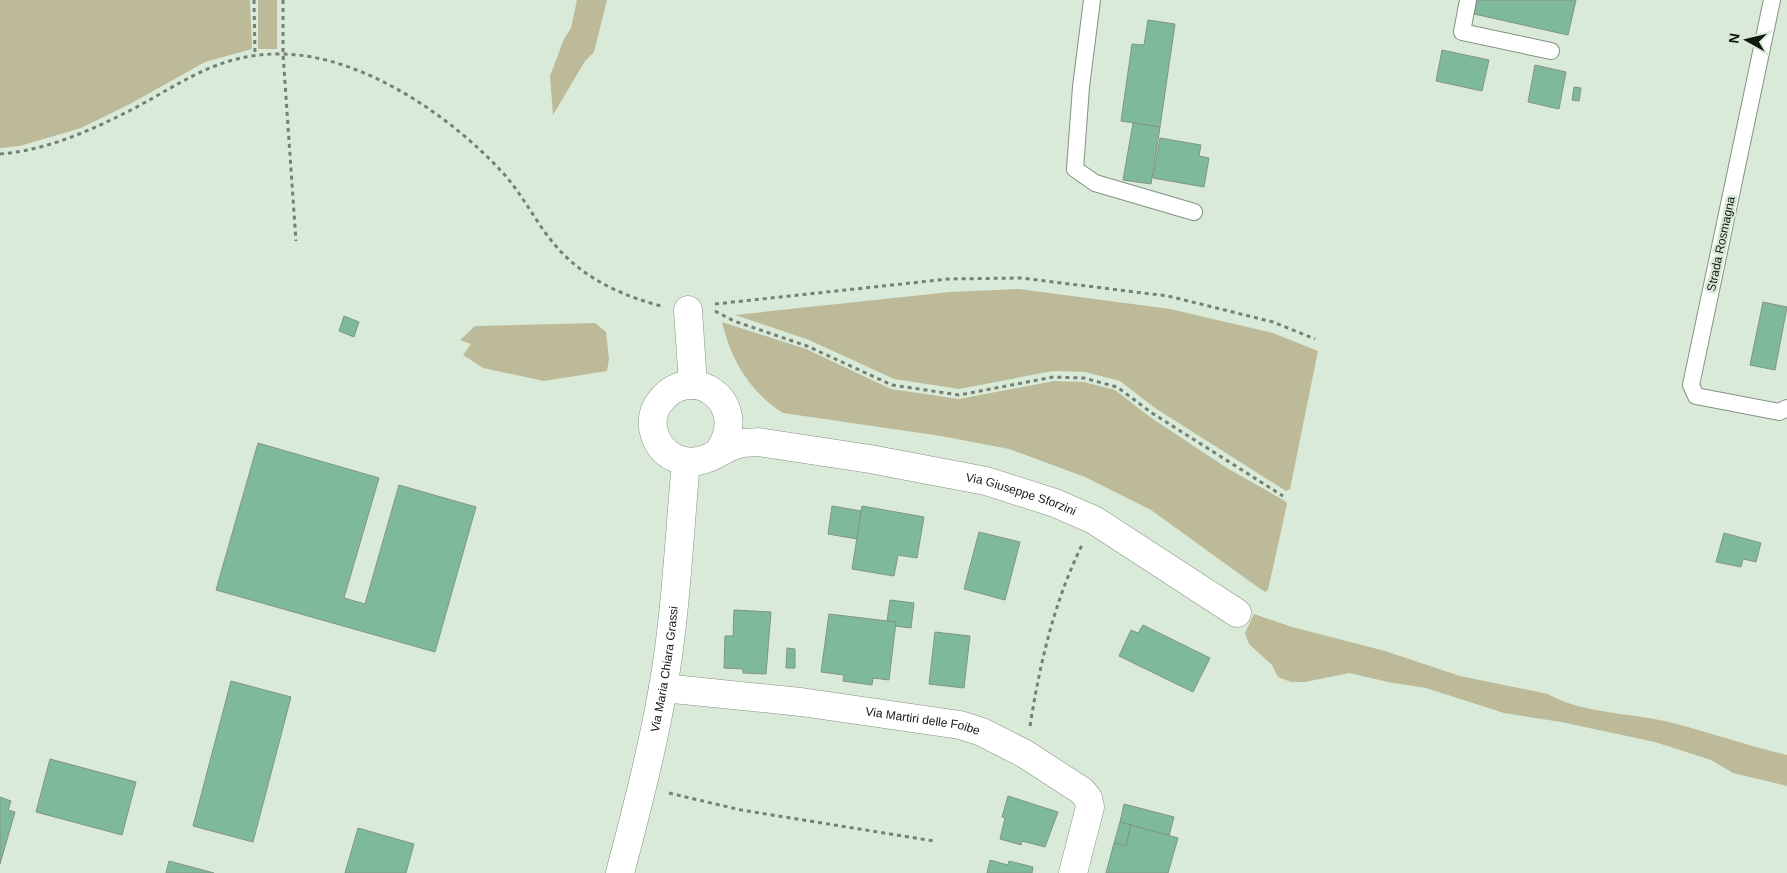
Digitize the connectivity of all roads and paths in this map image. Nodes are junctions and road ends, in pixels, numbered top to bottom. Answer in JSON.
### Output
{"nodes":[{"id":1,"x":254,"y":0,"type":"edge"},
{"id":2,"x":283,"y":0,"type":"edge"},
{"id":3,"x":1092,"y":0,"type":"edge"},
{"id":4,"x":1468,"y":0,"type":"edge"},
{"id":5,"x":1772,"y":0,"type":"edge"},
{"id":6,"x":1551,"y":51,"type":"dead end"},
{"id":7,"x":283,"y":54,"type":"junction"},
{"id":8,"x":255,"y":55,"type":"junction"},
{"id":9,"x":0,"y":154,"type":"edge"},
{"id":10,"x":1194,"y":212,"type":"dead end"},
{"id":11,"x":296,"y":241,"type":"dead end"},
{"id":12,"x":696,"y":308,"type":"junction"},
{"id":13,"x":1315,"y":339,"type":"dead end"},
{"id":14,"x":693,"y":385,"type":"junction"},
{"id":15,"x":1787,"y":408,"type":"edge"},
{"id":16,"x":728,"y":410,"type":"junction"},
{"id":17,"x":777,"y":444,"type":"junction"},
{"id":18,"x":719,"y":451,"type":"junction"},
{"id":19,"x":686,"y":462,"type":"junction"},
{"id":20,"x":1283,"y":496,"type":"dead end"},
{"id":21,"x":1094,"y":520,"type":"junction"},
{"id":22,"x":1237,"y":613,"type":"dead end"},
{"id":23,"x":663,"y":688,"type":"junction"},
{"id":24,"x":1025,"y":754,"type":"junction"},
{"id":25,"x":643,"y":787,"type":"junction"},
{"id":26,"x":934,"y":841,"type":"dead end"},
{"id":27,"x":620,"y":873,"type":"edge"},
{"id":28,"x":1073,"y":873,"type":"edge"}],
"edges":[{"from":1,"to":8,"type":"path"},
{"from":2,"to":7,"type":"path"},
{"from":3,"to":10,"type":"lane"},
{"from":4,"to":6,"type":"lane"},
{"from":5,"to":15,"type":"lane","name":"Strada Rosmagna"},
{"from":7,"to":8,"type":"path"},
{"from":7,"to":11,"type":"path"},
{"from":7,"to":12,"type":"path"},
{"from":8,"to":9,"type":"path"},
{"from":12,"to":13,"type":"path"},
{"from":12,"to":14,"type":"street"},
{"from":12,"to":20,"type":"path"},
{"from":14,"to":16,"type":"street"},
{"from":14,"to":19,"type":"street"},
{"from":16,"to":17,"type":"street","name":"Via Giuseppe Sforzini"},
{"from":16,"to":18,"type":"street"},
{"from":17,"to":18,"type":"street","name":"Via Giuseppe Sforzini"},
{"from":17,"to":21,"type":"street","name":"Via Giuseppe Sforzini"},
{"from":18,"to":19,"type":"street"},
{"from":19,"to":23,"type":"street","name":"Via Maria Chiara Grassi"},
{"from":21,"to":22,"type":"street","name":"Via Giuseppe Sforzini"},
{"from":21,"to":24,"type":"path"},
{"from":23,"to":24,"type":"street","name":"Via Martiri delle Foibe"},
{"from":23,"to":25,"type":"street","name":"Via Maria Chiara Grassi"},
{"from":24,"to":28,"type":"street","name":"Via Martiri delle Foibe"},
{"from":25,"to":26,"type":"path"},
{"from":25,"to":27,"type":"street","name":"Via Maria Chiara Grassi"}]}
